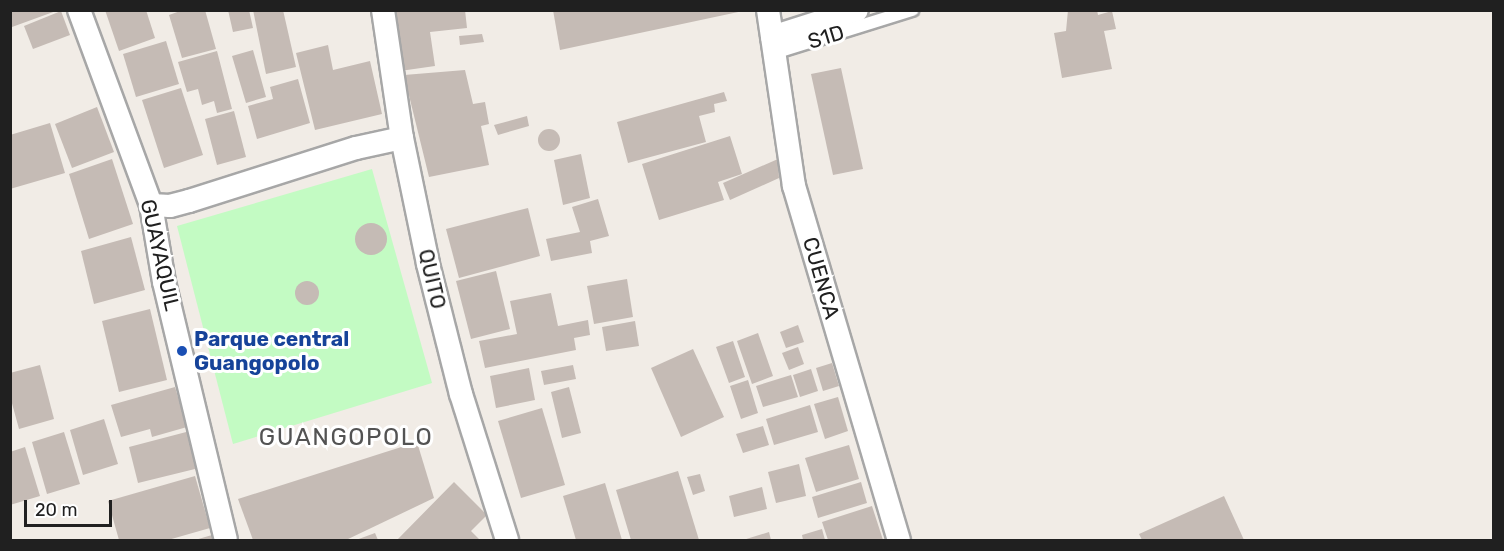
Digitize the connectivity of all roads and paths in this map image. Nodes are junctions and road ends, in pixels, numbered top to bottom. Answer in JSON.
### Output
{"nodes":[{"id":1,"x":79,"y":10,"type":"edge"},
{"id":2,"x":384,"y":10,"type":"edge"},
{"id":3,"x":768,"y":10,"type":"edge"},
{"id":4,"x":857,"y":10,"type":"edge"},
{"id":5,"x":912,"y":10,"type":"edge"},
{"id":6,"x":773,"y":45,"type":"junction"},
{"id":7,"x":402,"y":138,"type":"junction"},
{"id":8,"x":151,"y":205,"type":"junction"},
{"id":9,"x":226,"y":540,"type":"edge"},
{"id":10,"x":507,"y":540,"type":"edge"},
{"id":11,"x":899,"y":540,"type":"edge"}],
"edges":[{"from":1,"to":8,"type":"street","name":"GUAYAQUIL"},
{"from":2,"to":7,"type":"street","name":"QUITO"},
{"from":3,"to":6,"type":"street","name":"CUENCA"},
{"from":4,"to":6,"type":"street"},
{"from":5,"to":6,"type":"lane","name":"S1D"},
{"from":6,"to":11,"type":"street","name":"CUENCA"},
{"from":7,"to":8,"type":"street"},
{"from":7,"to":10,"type":"street","name":"QUITO"},
{"from":8,"to":9,"type":"street","name":"GUAYAQUIL"}]}
